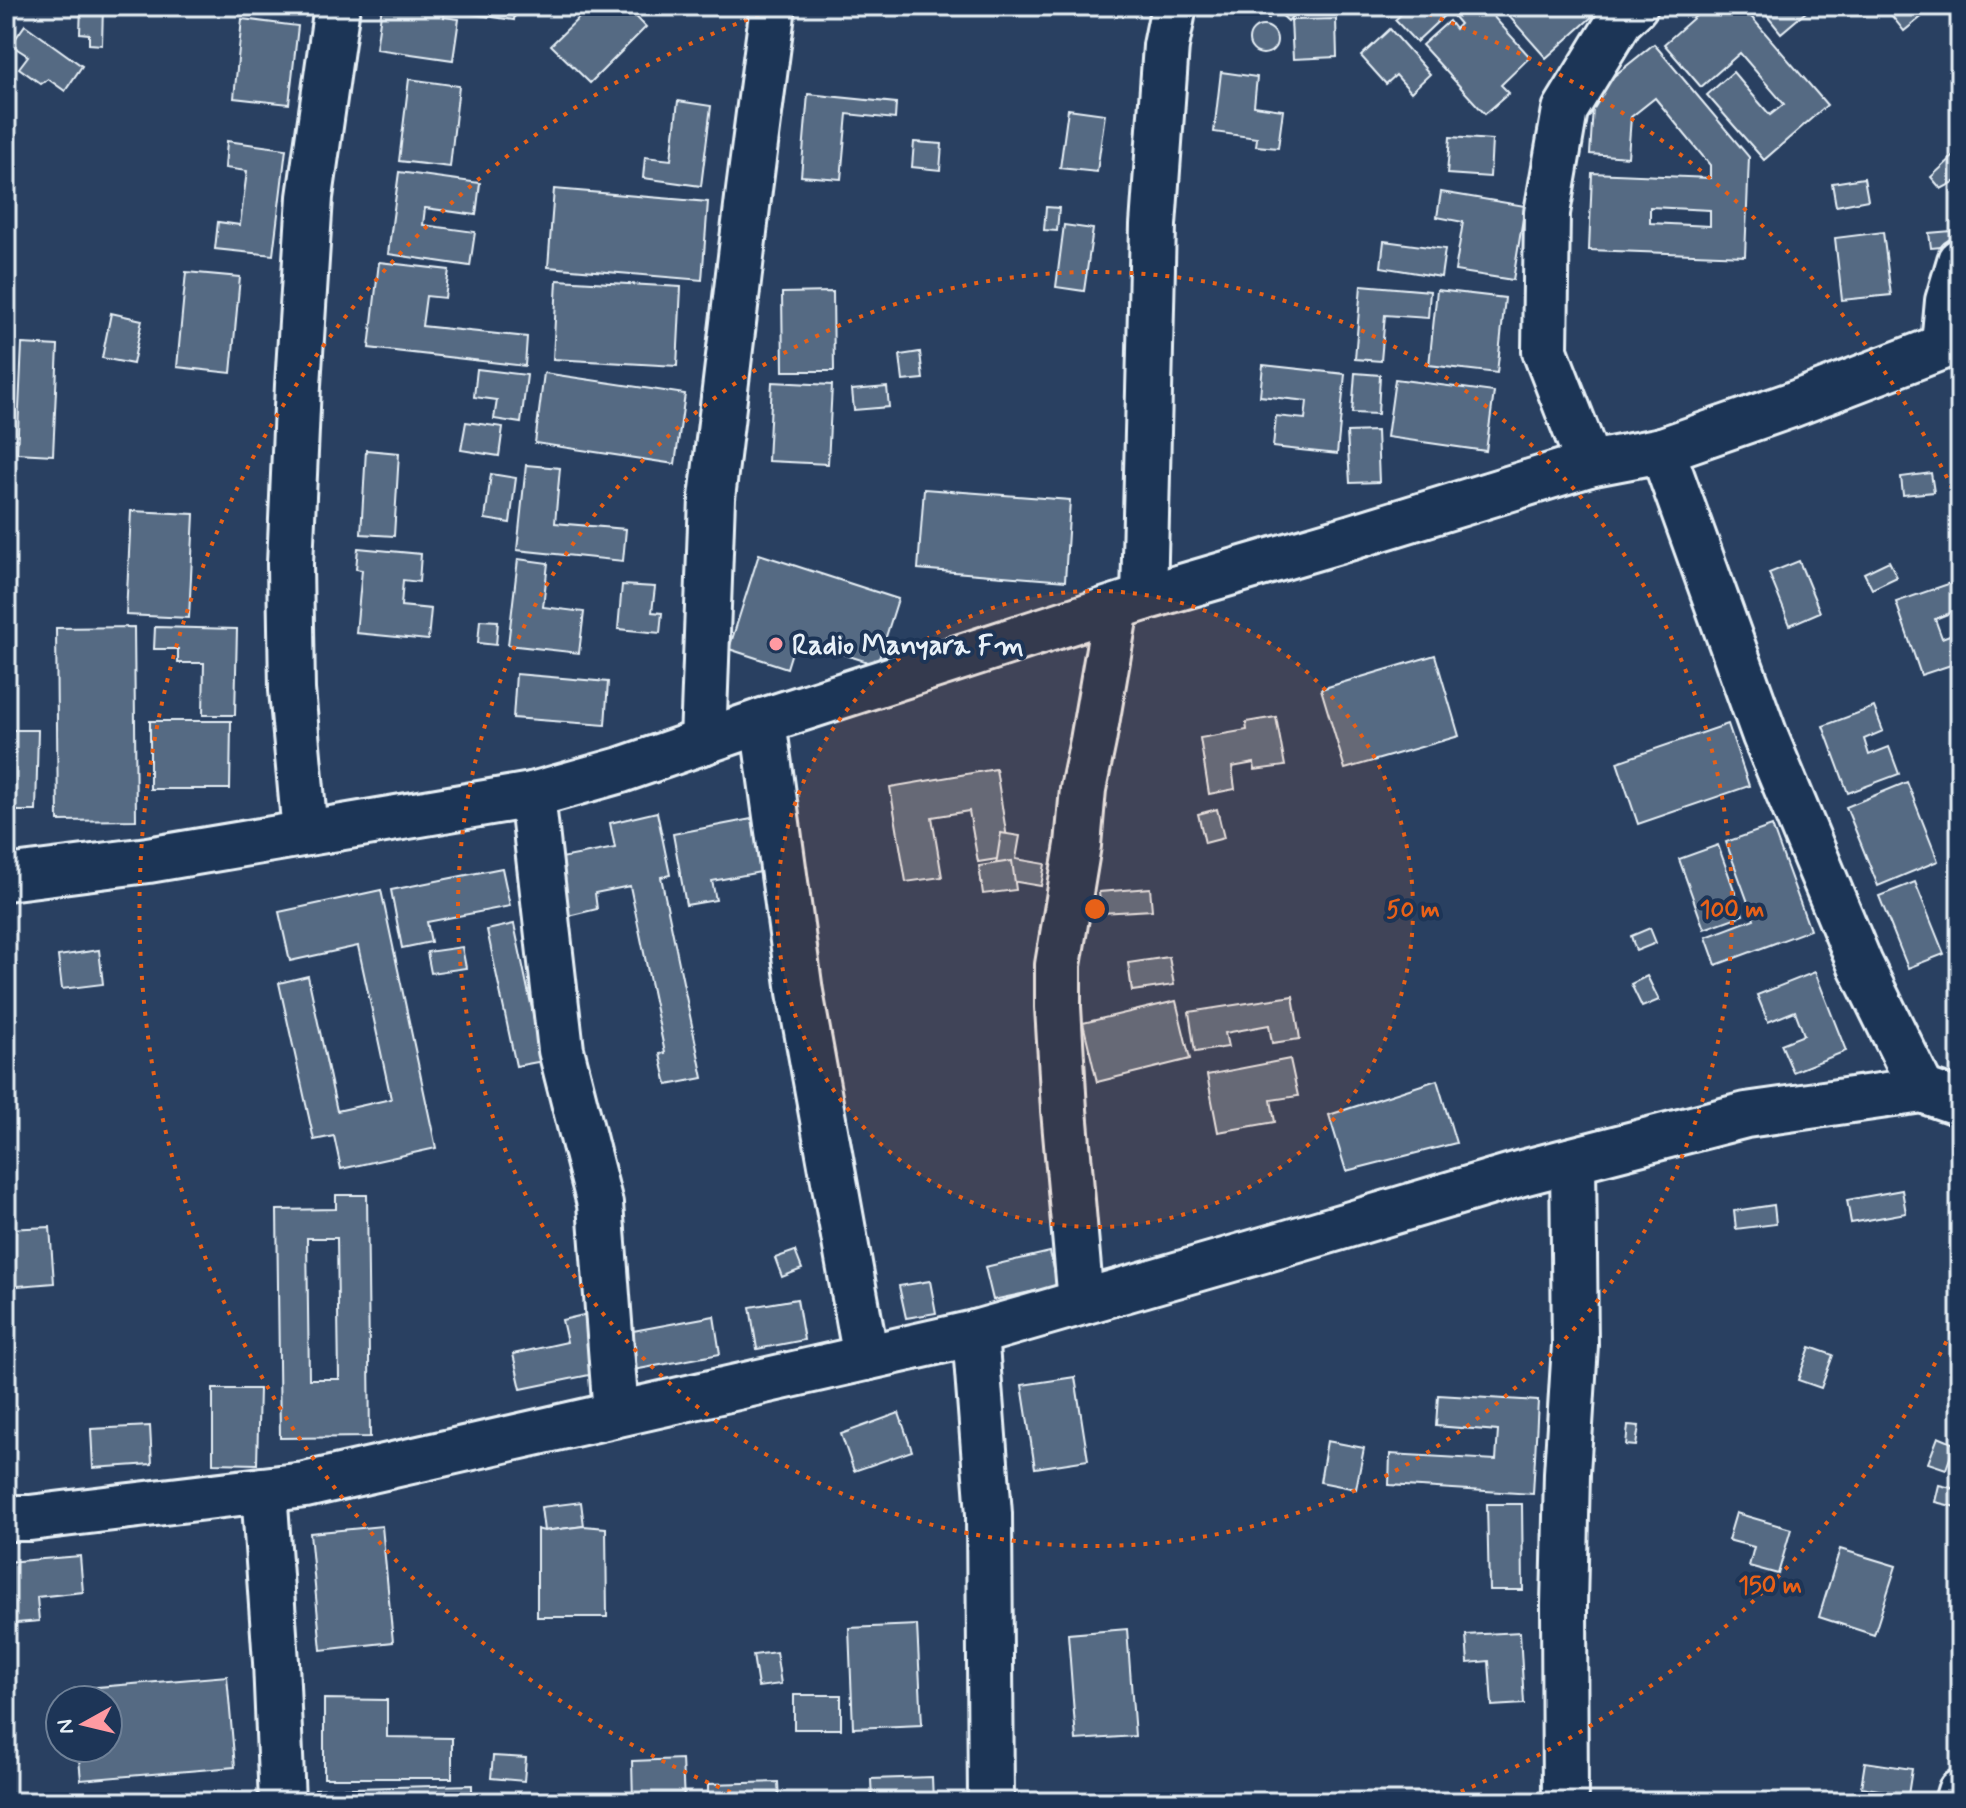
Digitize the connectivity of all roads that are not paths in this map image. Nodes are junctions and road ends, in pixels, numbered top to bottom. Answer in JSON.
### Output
{"nodes":[{"id":1,"x":337,"y":6,"type":"edge"},
{"id":2,"x":773,"y":6,"type":"edge"},
{"id":3,"x":1174,"y":6,"type":"edge"},
{"id":4,"x":1635,"y":6,"type":"edge"},
{"id":5,"x":1960,"y":261,"type":"edge"},
{"id":6,"x":1952,"y":342,"type":"edge"},
{"id":7,"x":1662,"y":450,"type":"junction"},
{"id":8,"x":1589,"y":464,"type":"junction"},
{"id":9,"x":1130,"y":603,"type":"junction"},
{"id":10,"x":763,"y":721,"type":"junction"},
{"id":11,"x":703,"y":742,"type":"junction"},
{"id":12,"x":532,"y":795,"type":"junction"},
{"id":13,"x":305,"y":833,"type":"junction"},
{"id":14,"x":6,"y":878,"type":"edge"},
{"id":15,"x":1941,"y":1096,"type":"edge"},
{"id":16,"x":1573,"y":1160,"type":"junction"},
{"id":17,"x":1081,"y":1302,"type":"junction"},
{"id":18,"x":975,"y":1333,"type":"junction"},
{"id":19,"x":866,"y":1358,"type":"junction"},
{"id":20,"x":616,"y":1414,"type":"junction"},
{"id":21,"x":264,"y":1490,"type":"junction"},
{"id":22,"x":6,"y":1518,"type":"edge"},
{"id":23,"x":1960,"y":1792,"type":"edge"},
{"id":24,"x":282,"y":1802,"type":"edge"},
{"id":25,"x":991,"y":1802,"type":"edge"},
{"id":26,"x":1565,"y":1802,"type":"edge"},
{"id":27,"x":1957,"y":1802,"type":"edge"}],
"edges":[{"from":1,"to":13,"type":"street"},
{"from":2,"to":11,"type":"street"},
{"from":3,"to":9,"type":"street"},
{"from":4,"to":8,"type":"street"},
{"from":5,"to":6,"type":"street"},
{"from":6,"to":7,"type":"street"},
{"from":7,"to":8,"type":"street"},
{"from":7,"to":15,"type":"street"},
{"from":8,"to":9,"type":"street"},
{"from":9,"to":10,"type":"street"},
{"from":9,"to":17,"type":"street"},
{"from":10,"to":11,"type":"street"},
{"from":10,"to":19,"type":"street"},
{"from":11,"to":12,"type":"street"},
{"from":12,"to":13,"type":"street"},
{"from":12,"to":20,"type":"street"},
{"from":13,"to":14,"type":"street"},
{"from":15,"to":16,"type":"street"},
{"from":16,"to":17,"type":"street"},
{"from":16,"to":26,"type":"street"},
{"from":17,"to":18,"type":"street"},
{"from":18,"to":19,"type":"street"},
{"from":18,"to":25,"type":"street"},
{"from":19,"to":20,"type":"street"},
{"from":20,"to":21,"type":"street"},
{"from":21,"to":22,"type":"street"},
{"from":21,"to":24,"type":"street"},
{"from":23,"to":27,"type":"street"}]}
